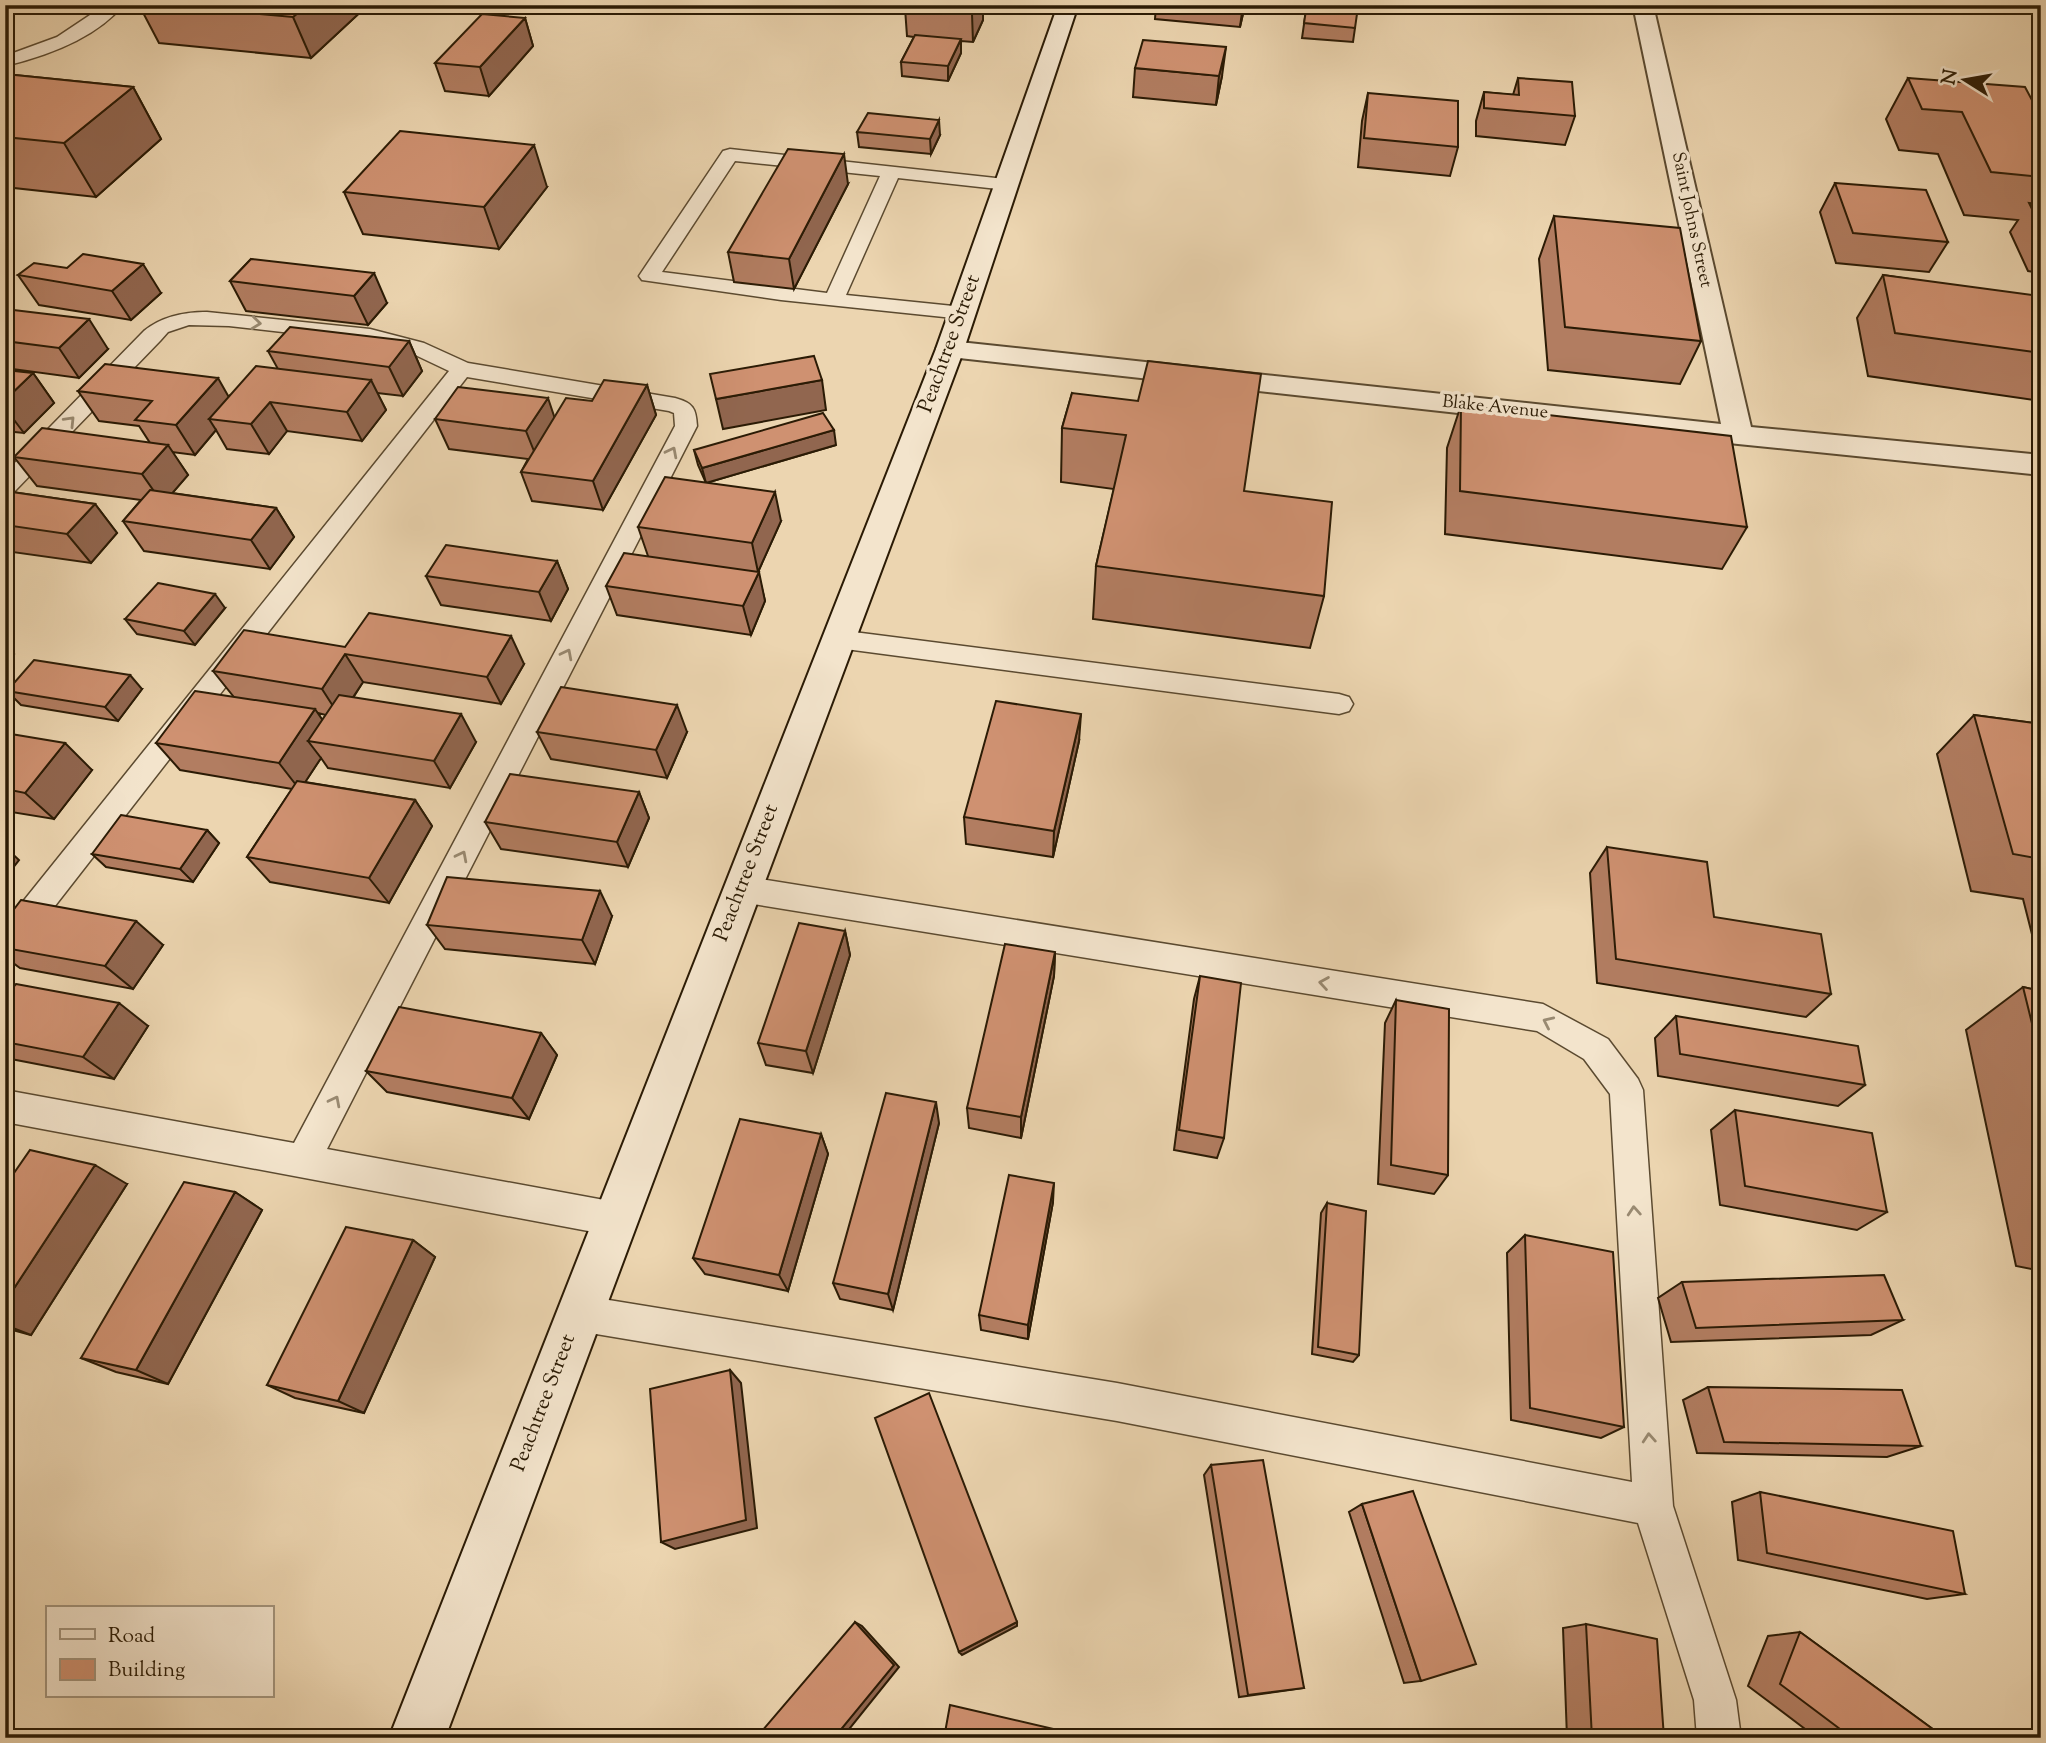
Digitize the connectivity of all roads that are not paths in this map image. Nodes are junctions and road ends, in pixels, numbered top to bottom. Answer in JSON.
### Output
{"nodes":[{"id":1,"x":115,"y":5,"type":"edge"},
{"id":2,"x":1068,"y":5,"type":"edge"},
{"id":3,"x":1643,"y":5,"type":"edge"},
{"id":4,"x":5,"y":61,"type":"edge"},
{"id":5,"x":891,"y":172,"type":"junction"},
{"id":6,"x":1007,"y":184,"type":"junction"},
{"id":7,"x":834,"y":299,"type":"junction"},
{"id":8,"x":963,"y":313,"type":"junction"},
{"id":9,"x":950,"y":349,"type":"junction"},
{"id":10,"x":463,"y":369,"type":"junction"},
{"id":11,"x":1738,"y":435,"type":"junction"},
{"id":12,"x":2041,"y":465,"type":"edge"},
{"id":13,"x":5,"y":487,"type":"edge"},
{"id":14,"x":838,"y":639,"type":"junction"},
{"id":15,"x":1339,"y":704,"type":"dead end"},
{"id":16,"x":741,"y":890,"type":"junction"},
{"id":17,"x":5,"y":947,"type":"edge"},
{"id":18,"x":5,"y":1106,"type":"edge"},
{"id":19,"x":303,"y":1161,"type":"junction"},
{"id":20,"x":615,"y":1219,"type":"junction"},
{"id":21,"x":579,"y":1313,"type":"junction"},
{"id":22,"x":1653,"y":1506,"type":"junction"},
{"id":23,"x":417,"y":1738,"type":"edge"},
{"id":24,"x":1720,"y":1738,"type":"edge"}],
"edges":[{"from":1,"to":4,"type":"lane"},
{"from":2,"to":6,"type":"street","name":"Peachtree Street"},
{"from":3,"to":11,"type":"street","name":"Saint Johns Street"},
{"from":5,"to":6,"type":"lane"},
{"from":5,"to":7,"type":"lane"},
{"from":5,"to":7,"type":"lane"},
{"from":6,"to":8,"type":"street","name":"Peachtree Street"},
{"from":7,"to":8,"type":"lane"},
{"from":8,"to":9,"type":"street","name":"Peachtree Street"},
{"from":9,"to":11,"type":"street","name":"Blake Avenue"},
{"from":9,"to":14,"type":"street","name":"Peachtree Street"},
{"from":13,"to":10,"type":"lane","one_way":true},
{"from":10,"to":17,"type":"lane"},
{"from":19,"to":10,"type":"lane","one_way":true},
{"from":11,"to":12,"type":"street","name":"Blake Avenue"},
{"from":14,"to":15,"type":"lane"},
{"from":14,"to":16,"type":"street","name":"Peachtree Street"},
{"from":16,"to":20,"type":"street","name":"Peachtree Street"},
{"from":22,"to":16,"type":"lane","one_way":true},
{"from":18,"to":19,"type":"lane"},
{"from":19,"to":20,"type":"lane"},
{"from":20,"to":21,"type":"street","name":"Peachtree Street"},
{"from":21,"to":22,"type":"lane"},
{"from":21,"to":23,"type":"street","name":"Peachtree Street"},
{"from":22,"to":24,"type":"lane"}]}
